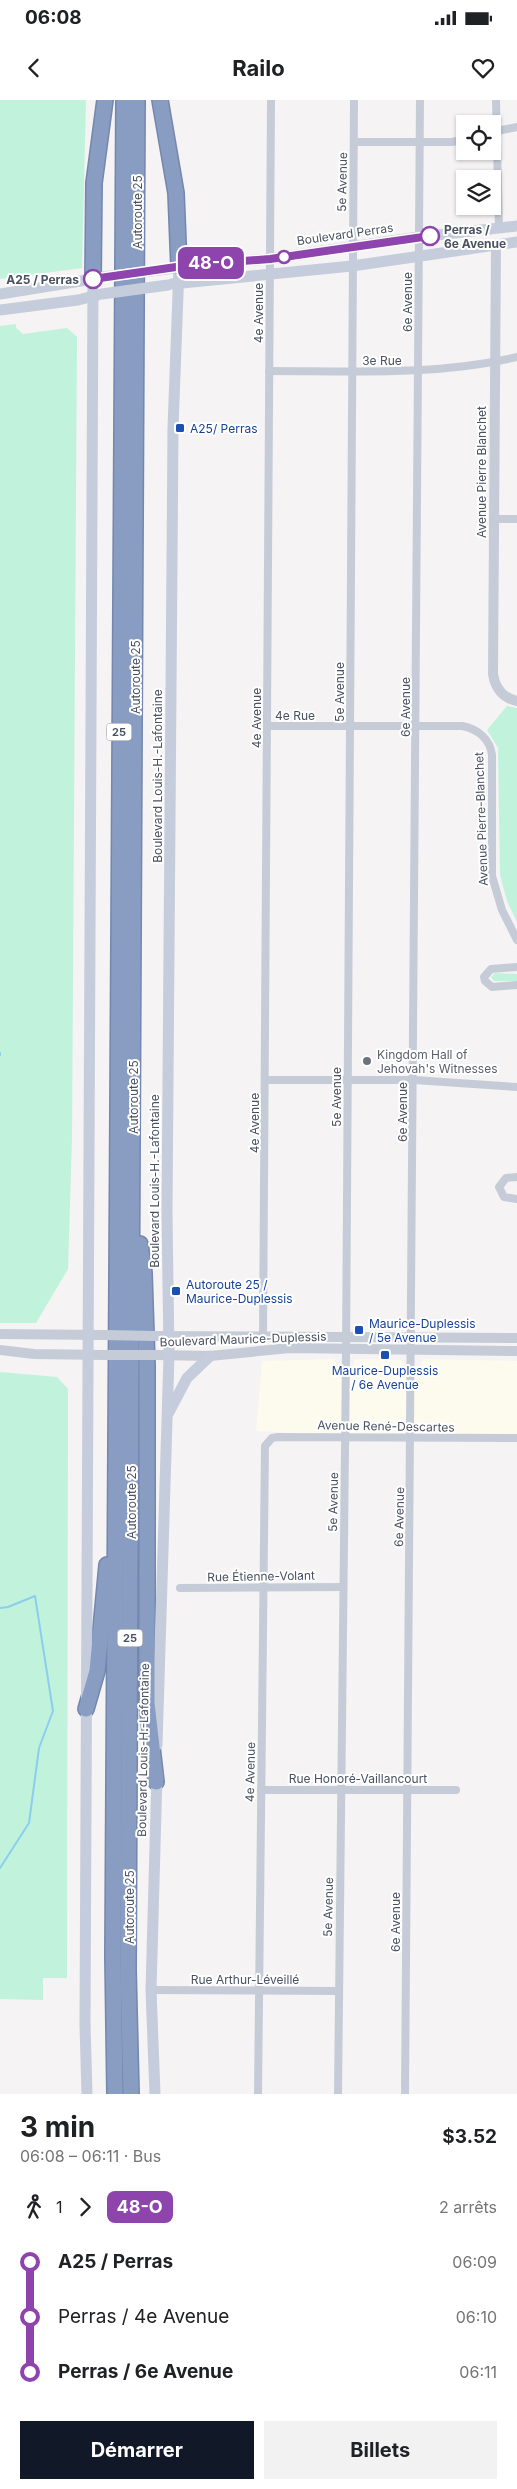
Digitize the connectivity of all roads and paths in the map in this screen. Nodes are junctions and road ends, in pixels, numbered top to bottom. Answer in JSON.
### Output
{"nodes":[{"id":1,"x":105,"y":100,"type":"edge"},
{"id":2,"x":124,"y":100,"type":"edge"},
{"id":3,"x":137,"y":100,"type":"edge"},
{"id":4,"x":160,"y":100,"type":"edge"},
{"id":5,"x":271,"y":100,"type":"edge"},
{"id":6,"x":354,"y":100,"type":"edge"},
{"id":7,"x":420,"y":100,"type":"edge"},
{"id":8,"x":496,"y":100,"type":"edge"},
{"id":9,"x":495,"y":115,"type":"edge"},
{"id":10,"x":517,"y":127,"type":"edge"},
{"id":11,"x":501,"y":130,"type":"edge"},
{"id":12,"x":456,"y":141,"type":"edge"},
{"id":13,"x":354,"y":142,"type":"junction"},
{"id":14,"x":420,"y":142,"type":"junction"},
{"id":15,"x":495,"y":160,"type":"edge"},
{"id":16,"x":517,"y":226,"type":"edge"},
{"id":17,"x":498,"y":229,"type":"junction"},
{"id":18,"x":419,"y":237,"type":"junction"},
{"id":19,"x":517,"y":242,"type":"edge"},
{"id":20,"x":496,"y":244,"type":"junction"},
{"id":21,"x":352,"y":247,"type":"junction"},
{"id":22,"x":419,"y":257,"type":"junction"},
{"id":23,"x":270,"y":259,"type":"junction"},
{"id":24,"x":352,"y":266,"type":"junction"},
{"id":25,"x":174,"y":268,"type":"junction"},
{"id":26,"x":270,"y":274,"type":"junction"},
{"id":27,"x":98,"y":278,"type":"junction"},
{"id":28,"x":173,"y":284,"type":"junction"},
{"id":29,"x":0,"y":294,"type":"edge"},
{"id":30,"x":97,"y":295,"type":"junction"},
{"id":31,"x":0,"y":310,"type":"edge"},
{"id":32,"x":517,"y":357,"type":"edge"},
{"id":33,"x":494,"y":362,"type":"junction"},
{"id":34,"x":269,"y":371,"type":"junction"},
{"id":35,"x":352,"y":371,"type":"junction"},
{"id":36,"x":418,"y":372,"type":"junction"},
{"id":37,"x":517,"y":518,"type":"edge"},
{"id":38,"x":493,"y":519,"type":"junction"},
{"id":39,"x":517,"y":701,"type":"edge"},
{"id":40,"x":267,"y":726,"type":"junction"},
{"id":41,"x":350,"y":726,"type":"junction"},
{"id":42,"x":416,"y":726,"type":"junction"},
{"id":43,"x":473,"y":729,"type":"joint"},
{"id":44,"x":517,"y":940,"type":"edge"},
{"id":45,"x":517,"y":967,"type":"edge"},
{"id":46,"x":517,"y":985,"type":"edge"},
{"id":47,"x":265,"y":1080,"type":"junction"},
{"id":48,"x":347,"y":1080,"type":"junction"},
{"id":49,"x":414,"y":1080,"type":"junction"},
{"id":50,"x":517,"y":1087,"type":"edge"},
{"id":51,"x":517,"y":1177,"type":"edge"},
{"id":52,"x":132,"y":1182,"type":"junction"},
{"id":53,"x":517,"y":1199,"type":"edge"},
{"id":54,"x":0,"y":1334,"type":"edge"},
{"id":55,"x":88,"y":1335,"type":"junction"},
{"id":56,"x":168,"y":1336,"type":"junction"},
{"id":57,"x":264,"y":1336,"type":"junction"},
{"id":58,"x":346,"y":1336,"type":"junction"},
{"id":59,"x":412,"y":1337,"type":"junction"},
{"id":60,"x":517,"y":1338,"type":"edge"},
{"id":61,"x":346,"y":1349,"type":"junction"},
{"id":62,"x":0,"y":1350,"type":"edge"},
{"id":63,"x":411,"y":1350,"type":"junction"},
{"id":64,"x":517,"y":1351,"type":"edge"},
{"id":65,"x":88,"y":1355,"type":"junction"},
{"id":66,"x":168,"y":1355,"type":"junction"},
{"id":67,"x":210,"y":1356,"type":"junction"},
{"id":68,"x":167,"y":1415,"type":"junction"},
{"id":69,"x":345,"y":1436,"type":"junction"},
{"id":70,"x":411,"y":1437,"type":"junction"},
{"id":71,"x":517,"y":1438,"type":"edge"},
{"id":72,"x":264,"y":1451,"type":"joint"},
{"id":73,"x":115,"y":1491,"type":"junction"},
{"id":74,"x":343,"y":1587,"type":"junction"},
{"id":75,"x":180,"y":1588,"type":"dead end"},
{"id":76,"x":263,"y":1588,"type":"junction"},
{"id":77,"x":86,"y":1709,"type":"junction"},
{"id":78,"x":156,"y":1782,"type":"junction"},
{"id":79,"x":341,"y":1789,"type":"junction"},
{"id":80,"x":261,"y":1790,"type":"junction"},
{"id":81,"x":408,"y":1790,"type":"junction"},
{"id":82,"x":456,"y":1790,"type":"dead end"},
{"id":83,"x":151,"y":1990,"type":"junction"},
{"id":84,"x":258,"y":1990,"type":"junction"},
{"id":85,"x":339,"y":1991,"type":"junction"},
{"id":86,"x":87,"y":2094,"type":"edge"},
{"id":87,"x":115,"y":2094,"type":"edge"},
{"id":88,"x":131,"y":2094,"type":"edge"},
{"id":89,"x":155,"y":2094,"type":"edge"},
{"id":90,"x":258,"y":2094,"type":"edge"},
{"id":91,"x":338,"y":2094,"type":"edge"},
{"id":92,"x":405,"y":2094,"type":"edge"}],
"edges":[{"from":1,"to":27,"type":"highway"},
{"from":2,"to":73,"type":"highway","name":"Autoroute 25","number":"25"},
{"from":3,"to":52,"type":"highway","name":"Autoroute 25","number":"25"},
{"from":4,"to":25,"type":"highway"},
{"from":5,"to":23,"type":"street","name":"4e Avenue"},
{"from":6,"to":13,"type":"street","name":"5e Avenue"},
{"from":7,"to":14,"type":"street","name":"6e Avenue"},
{"from":8,"to":9,"type":"street"},
{"from":10,"to":11,"type":"street"},
{"from":12,"to":14,"type":"street"},
{"from":13,"to":14,"type":"street"},
{"from":13,"to":21,"type":"street","name":"5e Avenue"},
{"from":14,"to":18,"type":"street","name":"6e Avenue"},
{"from":15,"to":17,"type":"street"},
{"from":16,"to":17,"type":"main road","name":"Boulevard Perras"},
{"from":17,"to":18,"type":"main road","name":"Boulevard Perras"},
{"from":18,"to":21,"type":"main road","name":"Boulevard Perras"},
{"from":18,"to":22,"type":"street","name":"6e Avenue"},
{"from":19,"to":20,"type":"main road"},
{"from":20,"to":22,"type":"main road"},
{"from":20,"to":33,"type":"street","name":"Avenue Pierre Blanchet"},
{"from":21,"to":23,"type":"main road","name":"Boulevard Perras"},
{"from":21,"to":24,"type":"street","name":"5e Avenue"},
{"from":22,"to":24,"type":"main road"},
{"from":22,"to":36,"type":"street","name":"6e Avenue"},
{"from":23,"to":25,"type":"main road","name":"Boulevard Perras"},
{"from":23,"to":26,"type":"street","name":"4e Avenue"},
{"from":24,"to":26,"type":"main road"},
{"from":24,"to":35,"type":"street","name":"5e Avenue"},
{"from":25,"to":27,"type":"main road","name":"Boulevard Perras","bridge":true},
{"from":25,"to":28,"type":"main road","name":"Boulevard Louis-H.-Lafontaine"},
{"from":26,"to":28,"type":"main road"},
{"from":26,"to":34,"type":"street","name":"4e Avenue"},
{"from":27,"to":29,"type":"main road","name":"Boulevard Perras"},
{"from":27,"to":30,"type":"main road"},
{"from":28,"to":30,"type":"main road","bridge":true},
{"from":28,"to":56,"type":"main road","name":"Boulevard Louis-H.-Lafontaine"},
{"from":30,"to":31,"type":"main road"},
{"from":30,"to":55,"type":"main road"},
{"from":32,"to":33,"type":"street","name":"3e Rue"},
{"from":33,"to":36,"type":"street","name":"3e Rue"},
{"from":33,"to":38,"type":"street","name":"Avenue Pierre Blanchet"},
{"from":34,"to":35,"type":"street","name":"3e Rue"},
{"from":34,"to":40,"type":"street","name":"4e Avenue"},
{"from":35,"to":36,"type":"street","name":"3e Rue"},
{"from":35,"to":41,"type":"street","name":"5e Avenue"},
{"from":36,"to":42,"type":"street","name":"6e Avenue"},
{"from":37,"to":38,"type":"street"},
{"from":38,"to":39,"type":"street","name":"Avenue Pierre Blanchet"},
{"from":40,"to":41,"type":"street","name":"4e Rue"},
{"from":40,"to":47,"type":"street","name":"4e Avenue"},
{"from":41,"to":42,"type":"street","name":"4e Rue"},
{"from":41,"to":48,"type":"street","name":"5e Avenue"},
{"from":42,"to":43,"type":"street","name":"4e Rue"},
{"from":42,"to":49,"type":"street","name":"6e Avenue"},
{"from":43,"to":44,"type":"street","name":"Avenue Pierre-Blanchet"},
{"from":45,"to":46,"type":"street"},
{"from":47,"to":48,"type":"street"},
{"from":47,"to":57,"type":"street","name":"4e Avenue"},
{"from":48,"to":49,"type":"street"},
{"from":48,"to":58,"type":"street","name":"5e Avenue"},
{"from":49,"to":50,"type":"street"},
{"from":49,"to":59,"type":"street","name":"6e Avenue"},
{"from":51,"to":53,"type":"street"},
{"from":52,"to":78,"type":"highway"},
{"from":52,"to":88,"type":"highway","name":"Autoroute 25","number":"25"},
{"from":54,"to":55,"type":"street","name":"Boulevard Maurice-Duplessis"},
{"from":55,"to":56,"type":"street","name":"Boulevard Maurice-Duplessis","bridge":true},
{"from":55,"to":65,"type":"main road"},
{"from":56,"to":57,"type":"street","name":"Boulevard Maurice-Duplessis"},
{"from":56,"to":66,"type":"main road","name":"Boulevard Louis-H.-Lafontaine"},
{"from":57,"to":58,"type":"street","name":"Boulevard Maurice-Duplessis"},
{"from":58,"to":59,"type":"street","name":"Boulevard Maurice-Duplessis"},
{"from":58,"to":61,"type":"street","name":"5e Avenue"},
{"from":59,"to":60,"type":"street","name":"Boulevard Maurice-Duplessis"},
{"from":59,"to":63,"type":"street","name":"6e Avenue"},
{"from":61,"to":63,"type":"street","name":"Boulevard Maurice-Duplessis"},
{"from":61,"to":67,"type":"street","name":"Boulevard Maurice-Duplessis"},
{"from":61,"to":69,"type":"street","name":"5e Avenue"},
{"from":62,"to":65,"type":"street","name":"Boulevard Maurice-Duplessis"},
{"from":63,"to":64,"type":"street","name":"Boulevard Maurice-Duplessis"},
{"from":63,"to":70,"type":"street","name":"6e Avenue"},
{"from":65,"to":66,"type":"street","name":"Boulevard Maurice-Duplessis","bridge":true},
{"from":65,"to":77,"type":"main road"},
{"from":66,"to":67,"type":"street","name":"Boulevard Maurice-Duplessis"},
{"from":66,"to":68,"type":"main road","name":"Boulevard Louis-H.-Lafontaine"},
{"from":67,"to":68,"type":"main road"},
{"from":68,"to":78,"type":"main road","name":"Boulevard Louis-H.-Lafontaine"},
{"from":69,"to":70,"type":"street","name":"Avenue René-Descartes"},
{"from":69,"to":72,"type":"street","name":"Avenue René-Descartes"},
{"from":69,"to":74,"type":"street","name":"5e Avenue"},
{"from":70,"to":71,"type":"street","name":"Avenue René-Descartes"},
{"from":70,"to":81,"type":"street","name":"6e Avenue"},
{"from":72,"to":76,"type":"street","name":"4e Avenue"},
{"from":73,"to":77,"type":"highway"},
{"from":73,"to":87,"type":"highway","name":"Autoroute 25","number":"25"},
{"from":74,"to":76,"type":"street","name":"Rue Étienne-Volant"},
{"from":74,"to":79,"type":"street","name":"5e Avenue"},
{"from":75,"to":76,"type":"street","name":"Rue Étienne-Volant"},
{"from":76,"to":80,"type":"street","name":"4e Avenue"},
{"from":77,"to":86,"type":"main road"},
{"from":78,"to":83,"type":"main road","name":"Boulevard Louis-H.-Lafontaine"},
{"from":79,"to":80,"type":"street","name":"Rue Honoré-Vaillancourt"},
{"from":79,"to":81,"type":"street","name":"Rue Honoré-Vaillancourt"},
{"from":79,"to":85,"type":"street","name":"5e Avenue"},
{"from":80,"to":84,"type":"street","name":"4e Avenue"},
{"from":81,"to":82,"type":"street","name":"Rue Honoré-Vaillancourt"},
{"from":81,"to":92,"type":"street","name":"6e Avenue"},
{"from":83,"to":84,"type":"street","name":"Rue Arthur-Léveillé"},
{"from":83,"to":89,"type":"main road","name":"Boulevard Louis-H.-Lafontaine"},
{"from":84,"to":85,"type":"street","name":"Rue Arthur-Léveillé"},
{"from":84,"to":90,"type":"street","name":"4e Avenue"},
{"from":85,"to":91,"type":"street","name":"5e Avenue"}]}
